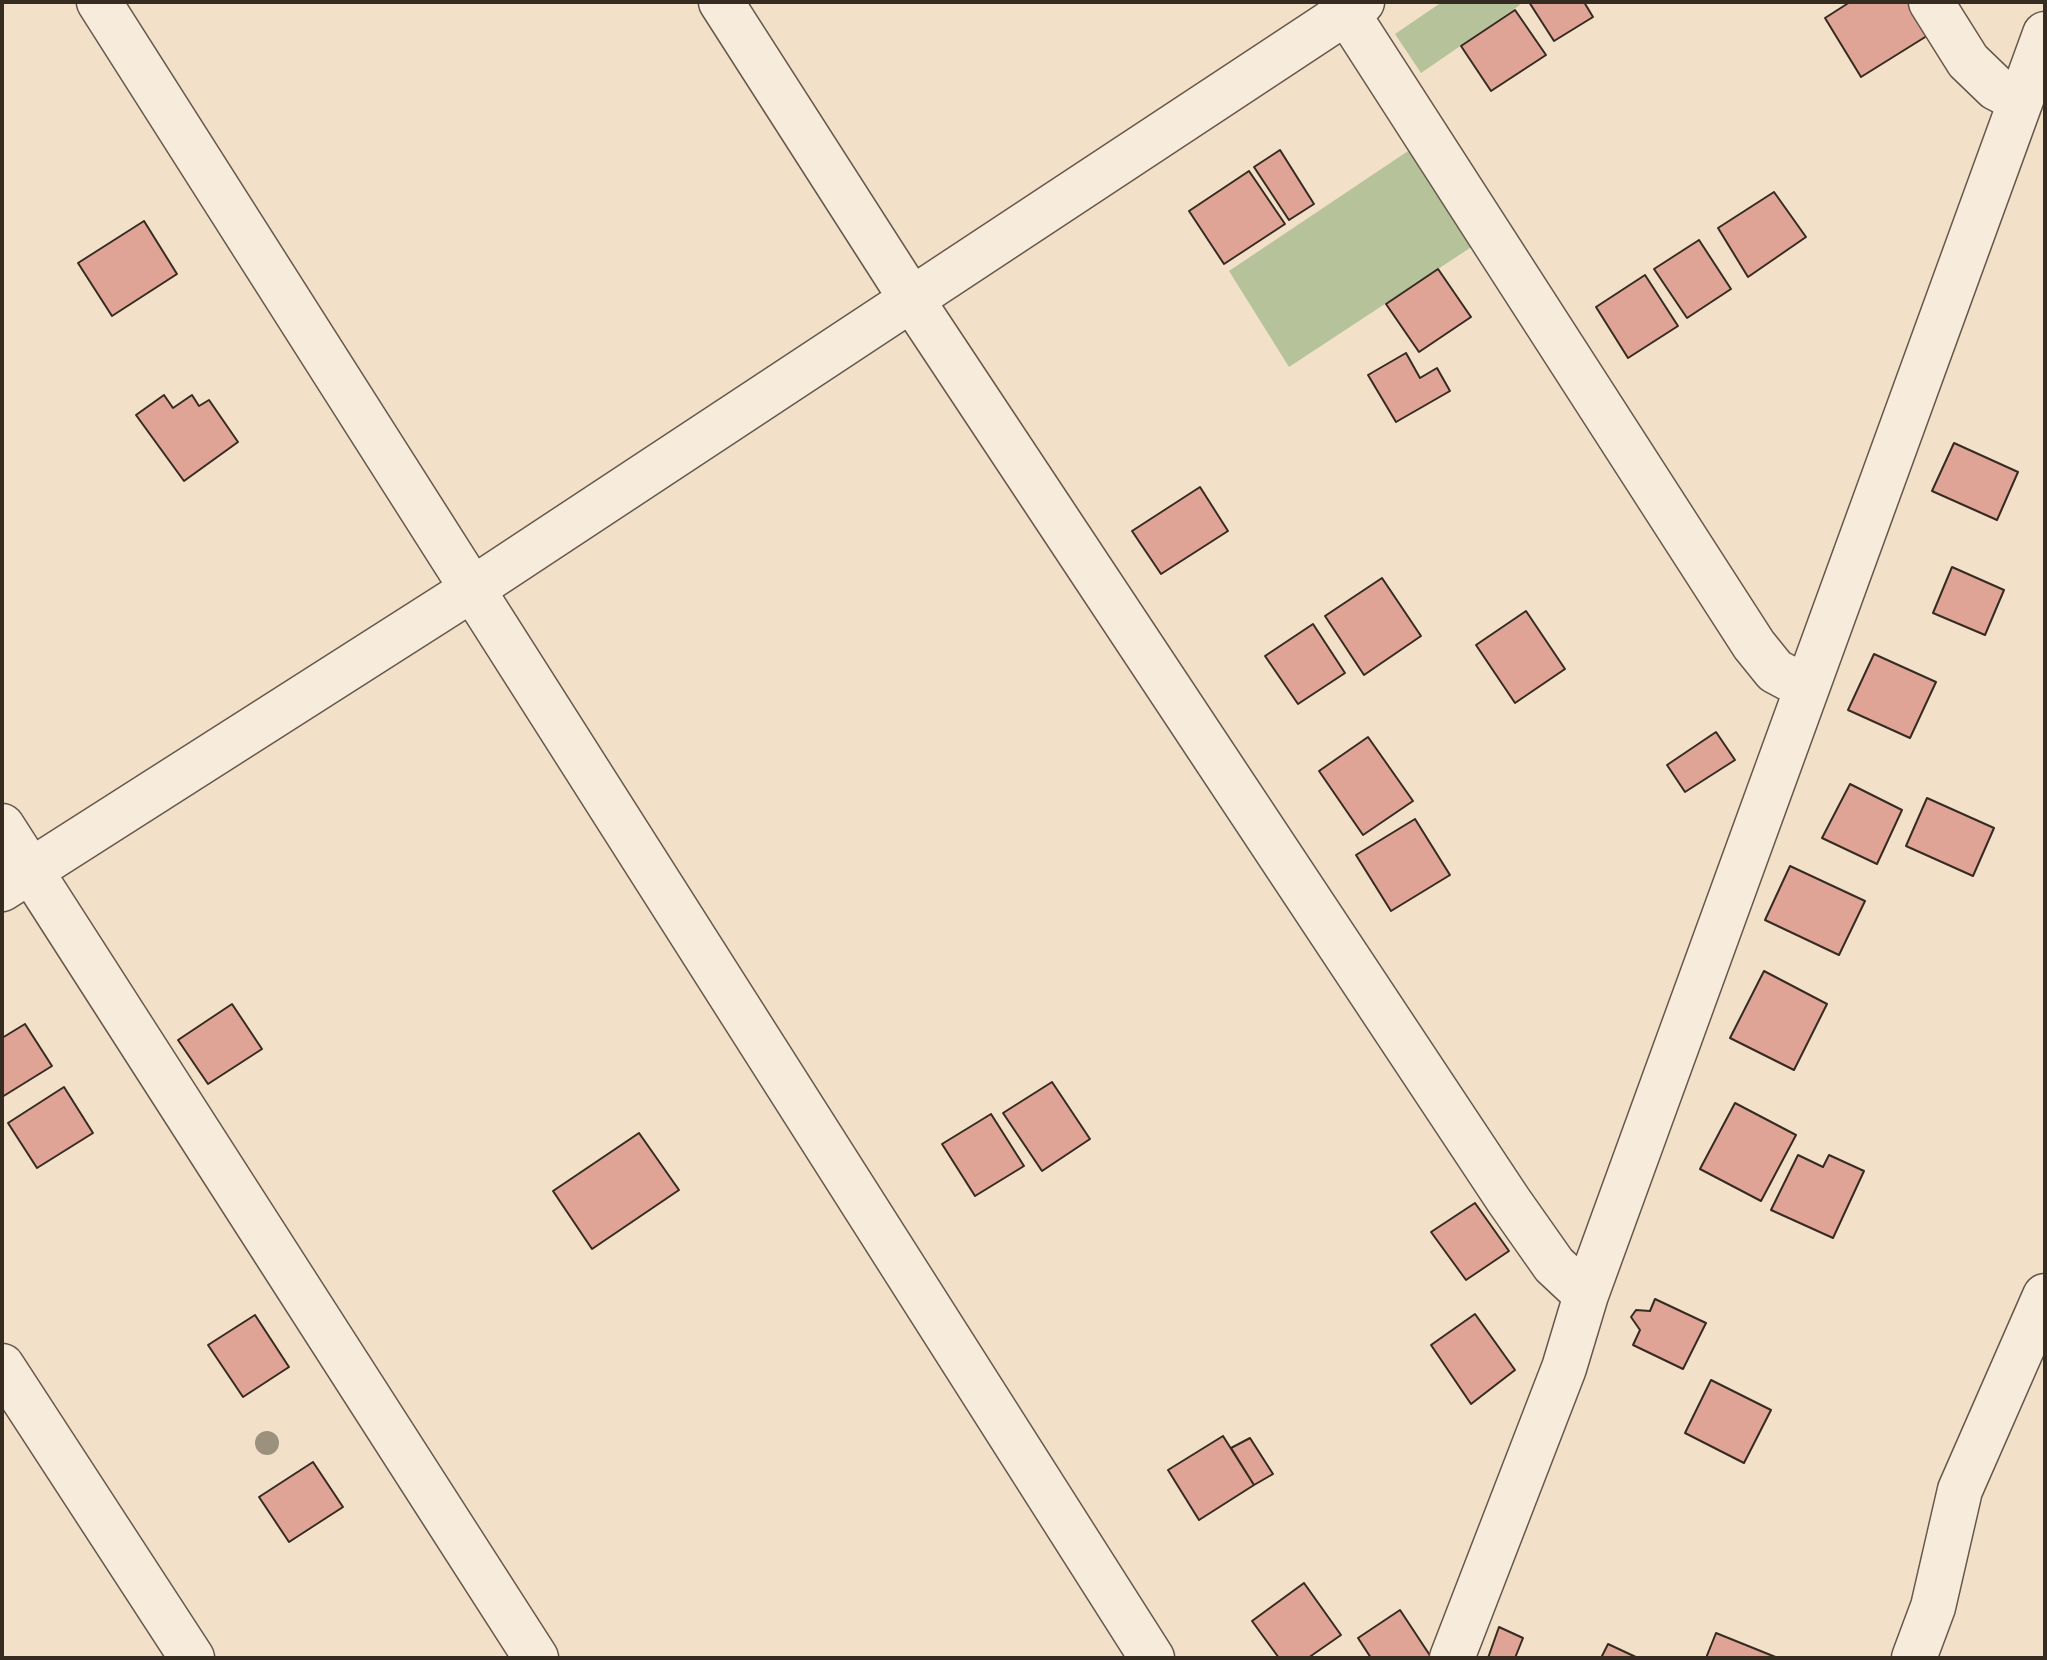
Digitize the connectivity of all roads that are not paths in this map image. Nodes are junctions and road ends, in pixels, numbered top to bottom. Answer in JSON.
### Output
{"nodes":[{"id":1,"x":99,"y":2,"type":"edge"},
{"id":2,"x":721,"y":2,"type":"edge"},
{"id":3,"x":1931,"y":2,"type":"edge"},
{"id":4,"x":1350,"y":5,"type":"edge"},
{"id":5,"x":2045,"y":34,"type":"edge"},
{"id":6,"x":2019,"y":100,"type":"junction"},
{"id":7,"x":912,"y":300,"type":"junction"},
{"id":8,"x":474,"y":588,"type":"junction"},
{"id":9,"x":1805,"y":687,"type":"junction"},
{"id":10,"x":2,"y":826,"type":"edge"},
{"id":11,"x":16,"y":880,"type":"edge"},
{"id":12,"x":1586,"y":1295,"type":"junction"},
{"id":13,"x":2045,"y":1296,"type":"edge"},
{"id":14,"x":2,"y":1366,"type":"edge"},
{"id":15,"x":192,"y":1658,"type":"edge"},
{"id":16,"x":536,"y":1658,"type":"edge"},
{"id":17,"x":1152,"y":1658,"type":"edge"},
{"id":18,"x":1452,"y":1658,"type":"edge"},
{"id":19,"x":1914,"y":1658,"type":"edge"}],
"edges":[{"from":1,"to":8,"type":"street"},
{"from":2,"to":7,"type":"street"},
{"from":3,"to":6,"type":"street"},
{"from":4,"to":7,"type":"street"},
{"from":4,"to":9,"type":"street"},
{"from":5,"to":6,"type":"street"},
{"from":6,"to":9,"type":"street"},
{"from":7,"to":8,"type":"street"},
{"from":7,"to":12,"type":"street"},
{"from":8,"to":11,"type":"street"},
{"from":8,"to":17,"type":"street"},
{"from":9,"to":12,"type":"street"},
{"from":10,"to":11,"type":"street"},
{"from":11,"to":16,"type":"street"},
{"from":12,"to":18,"type":"street"},
{"from":13,"to":19,"type":"street"},
{"from":14,"to":15,"type":"street"}]}
